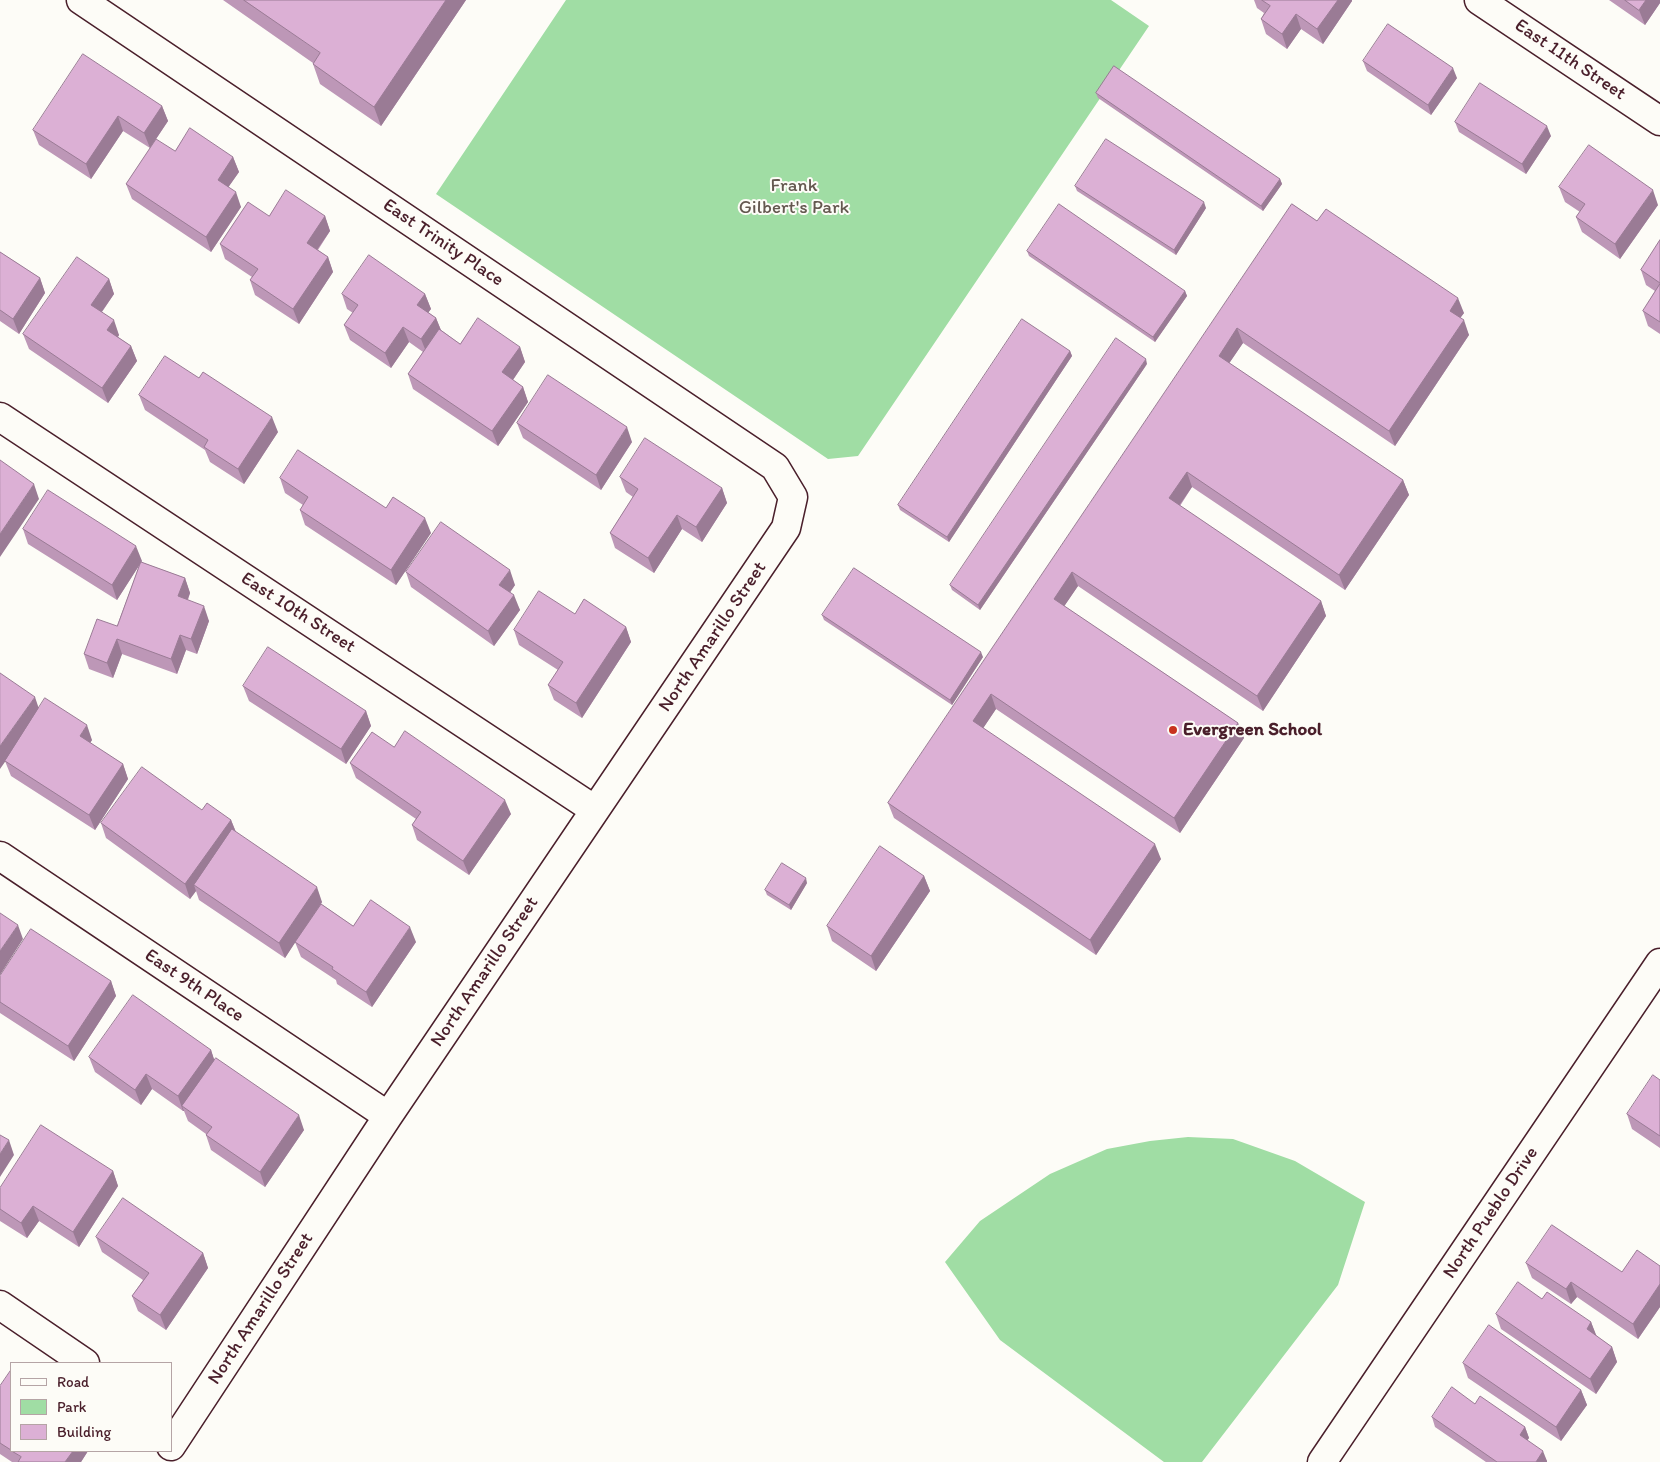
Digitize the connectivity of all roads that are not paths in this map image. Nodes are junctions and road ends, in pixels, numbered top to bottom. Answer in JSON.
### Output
{"nodes":[{"id":1,"x":81,"y":0,"type":"edge"},
{"id":2,"x":1479,"y":0,"type":"edge"},
{"id":3,"x":1660,"y":121,"type":"edge"},
{"id":4,"x":0,"y":417,"type":"edge"},
{"id":5,"x":793,"y":497,"type":"joint"},
{"id":6,"x":595,"y":810,"type":"junction"},
{"id":7,"x":0,"y":856,"type":"edge"},
{"id":8,"x":1660,"y":963,"type":"edge"},
{"id":9,"x":388,"y":1116,"type":"junction"},
{"id":10,"x":0,"y":1305,"type":"edge"},
{"id":11,"x":84,"y":1362,"type":"edge"},
{"id":12,"x":173,"y":1437,"type":"edge"},
{"id":13,"x":1322,"y":1462,"type":"edge"}],
"edges":[{"from":1,"to":5,"type":"street","name":"East Trinity Place"},
{"from":2,"to":3,"type":"street","name":"East 11th Street"},
{"from":4,"to":6,"type":"street","name":"East 10th Street"},
{"from":5,"to":6,"type":"street","name":"North Amarillo Street"},
{"from":6,"to":9,"type":"street","name":"North Amarillo Street"},
{"from":7,"to":9,"type":"street","name":"East 9th Place"},
{"from":8,"to":13,"type":"street","name":"North Pueblo Drive"},
{"from":9,"to":12,"type":"street","name":"North Amarillo Street"},
{"from":10,"to":11,"type":"street"}]}
